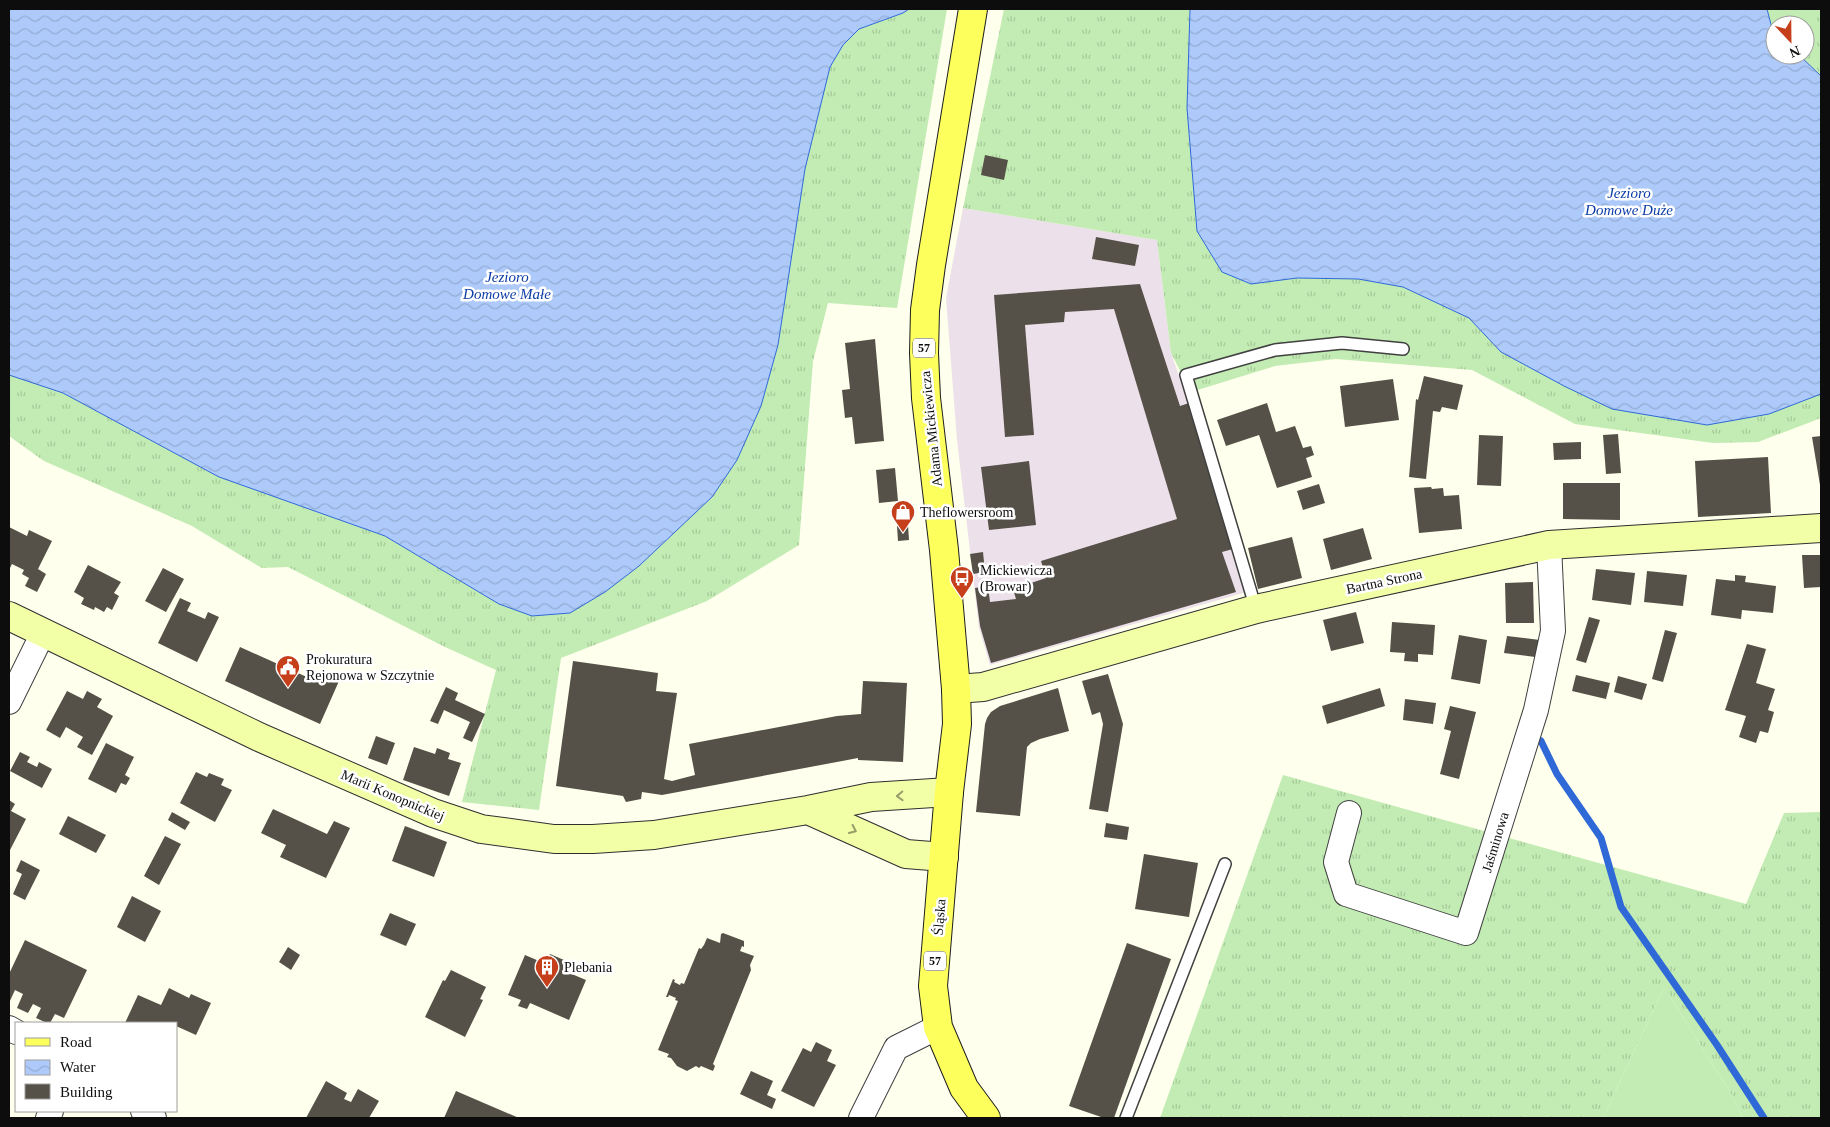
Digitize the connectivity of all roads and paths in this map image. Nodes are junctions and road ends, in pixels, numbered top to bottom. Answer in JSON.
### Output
{"nodes":[{"id":1,"x":974,"y":9,"type":"edge"},
{"id":2,"x":1403,"y":349,"type":"dead end"},
{"id":3,"x":1821,"y":528,"type":"edge"},
{"id":4,"x":1549,"y":544,"type":"junction"},
{"id":5,"x":1256,"y":610,"type":"junction"},
{"id":6,"x":9,"y":616,"type":"edge"},
{"id":7,"x":43,"y":633,"type":"junction"},
{"id":8,"x":956,"y":689,"type":"junction"},
{"id":9,"x":9,"y":702,"type":"edge"},
{"id":10,"x":949,"y":792,"type":"junction"},
{"id":11,"x":808,"y":810,"type":"junction"},
{"id":12,"x":1349,"y":813,"type":"dead end"},
{"id":13,"x":944,"y":857,"type":"junction"},
{"id":14,"x":1225,"y":864,"type":"dead end"},
{"id":15,"x":938,"y":1027,"type":"junction"},
{"id":16,"x":860,"y":1118,"type":"edge"},
{"id":17,"x":986,"y":1118,"type":"edge"},
{"id":18,"x":1126,"y":1118,"type":"edge"}],
"edges":[{"from":1,"to":8,"type":"main road","name":"Adama Mickiewicza","number":"57"},
{"from":2,"to":5,"type":"lane"},
{"from":3,"to":4,"type":"street","name":"Bartna Strona"},
{"from":4,"to":5,"type":"street","name":"Bartna Strona"},
{"from":4,"to":12,"type":"street","name":"Jaśminowa"},
{"from":5,"to":8,"type":"street","name":"Bartna Strona"},
{"from":6,"to":7,"type":"street","name":"Marii Konopnickiej"},
{"from":7,"to":9,"type":"street"},
{"from":7,"to":11,"type":"street","name":"Marii Konopnickiej"},
{"from":8,"to":10,"type":"main road","name":"Adama Mickiewicza","number":"57"},
{"from":10,"to":11,"type":"street","name":"Marii Konopnickiej","one_way":true},
{"from":10,"to":13,"type":"main road","name":"Śląska","number":"57"},
{"from":11,"to":13,"type":"street","one_way":true},
{"from":13,"to":15,"type":"main road","name":"Śląska","number":"57"},
{"from":14,"to":18,"type":"lane"},
{"from":15,"to":16,"type":"street"},
{"from":15,"to":17,"type":"main road","name":"Śląska","number":"57"}]}
